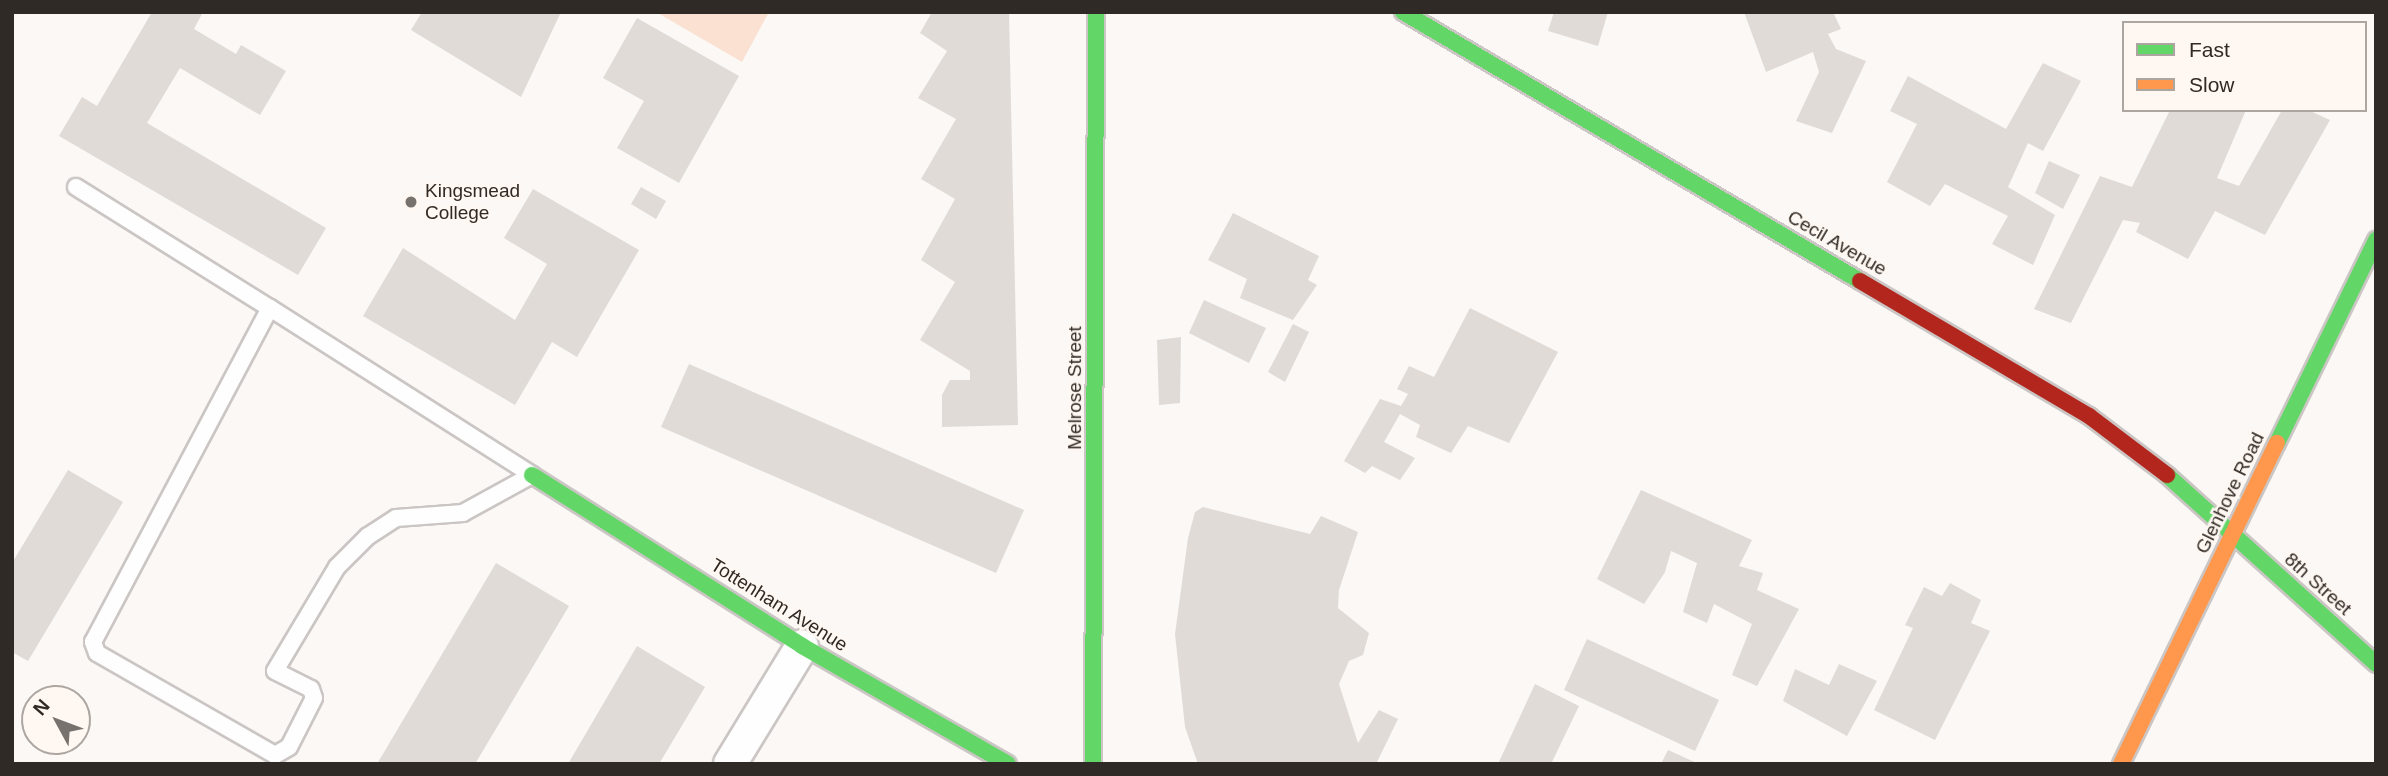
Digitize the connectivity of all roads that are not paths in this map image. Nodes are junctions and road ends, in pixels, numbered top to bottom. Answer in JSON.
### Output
{"nodes":[{"id":1,"x":1096,"y":12,"type":"edge"},
{"id":2,"x":1403,"y":12,"type":"edge"},
{"id":3,"x":76,"y":187,"type":"dead end"},
{"id":4,"x":2376,"y":240,"type":"edge"},
{"id":5,"x":270,"y":308,"type":"junction"},
{"id":6,"x":532,"y":475,"type":"junction"},
{"id":7,"x":2232,"y":535,"type":"junction"},
{"id":8,"x":802,"y":646,"type":"junction"},
{"id":9,"x":2376,"y":664,"type":"edge"},
{"id":10,"x":730,"y":764,"type":"edge"},
{"id":11,"x":1008,"y":764,"type":"edge"},
{"id":12,"x":1093,"y":764,"type":"edge"},
{"id":13,"x":2121,"y":764,"type":"edge"}],
"edges":[{"from":1,"to":12,"type":"street","name":"Melrose Street"},
{"from":2,"to":7,"type":"street","name":"Cecil Avenue"},
{"from":3,"to":5,"type":"lane"},
{"from":4,"to":7,"type":"street","name":"Glenhove Road"},
{"from":5,"to":6,"type":"lane"},
{"from":5,"to":6,"type":"lane"},
{"from":6,"to":8,"type":"street","name":"Tottenham Avenue"},
{"from":7,"to":9,"type":"street","name":"8th Street"},
{"from":7,"to":13,"type":"street","name":"Glenhove Road"},
{"from":8,"to":10,"type":"street"},
{"from":8,"to":11,"type":"street","name":"Tottenham Avenue"}]}
